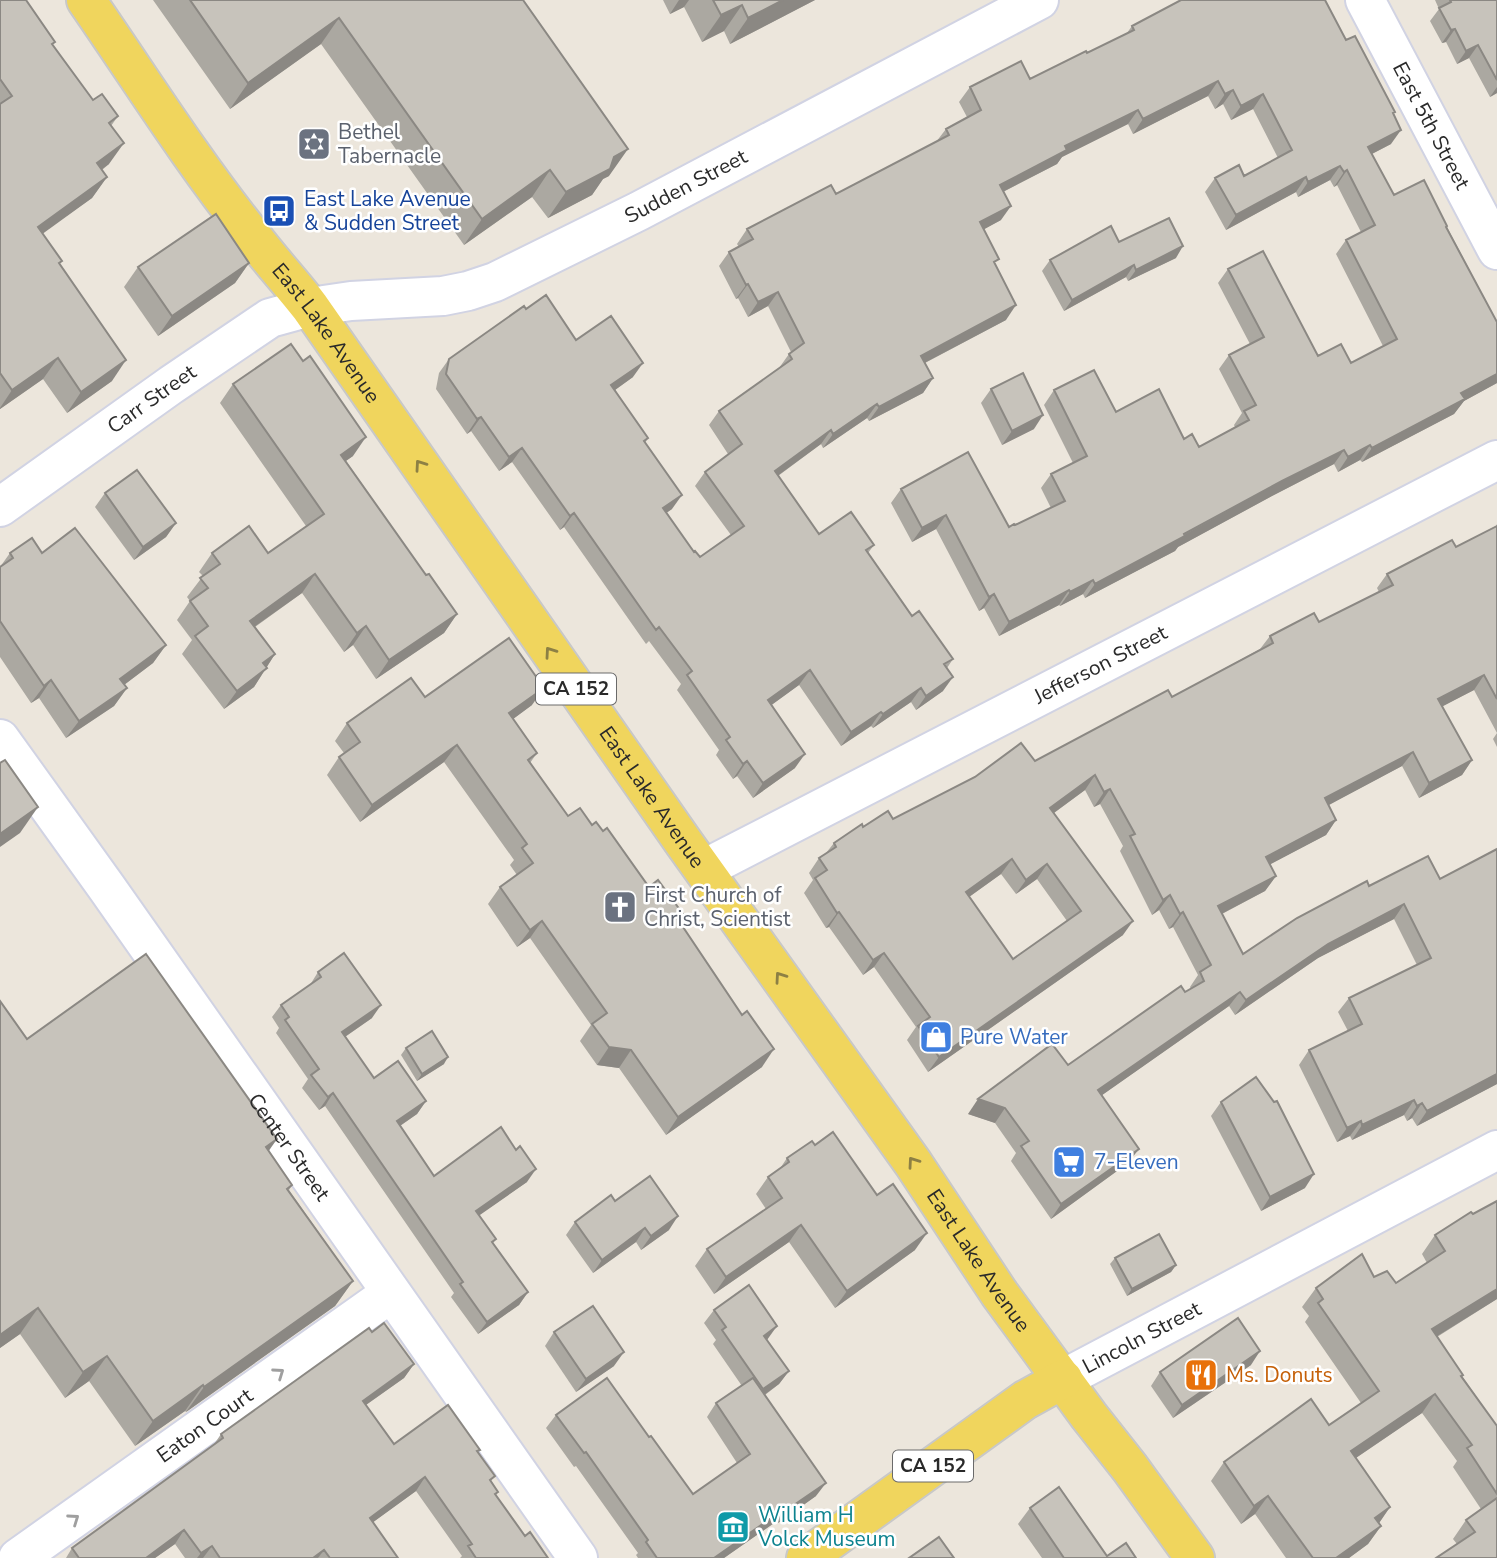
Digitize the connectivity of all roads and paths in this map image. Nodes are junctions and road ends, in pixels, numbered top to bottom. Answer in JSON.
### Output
{"nodes":[{"id":1,"x":86,"y":0,"type":"edge"},
{"id":2,"x":1040,"y":0,"type":"edge"},
{"id":3,"x":1365,"y":0,"type":"edge"},
{"id":4,"x":1497,"y":250,"type":"edge"},
{"id":5,"x":310,"y":307,"type":"junction"},
{"id":6,"x":1497,"y":460,"type":"edge"},
{"id":7,"x":0,"y":507,"type":"edge"},
{"id":8,"x":0,"y":739,"type":"edge"},
{"id":9,"x":704,"y":869,"type":"junction"},
{"id":10,"x":1497,"y":1150,"type":"edge"},
{"id":11,"x":391,"y":1293,"type":"junction"},
{"id":12,"x":1063,"y":1379,"type":"junction"},
{"id":13,"x":18,"y":1558,"type":"edge"},
{"id":14,"x":578,"y":1558,"type":"edge"},
{"id":15,"x":806,"y":1558,"type":"edge"},
{"id":16,"x":1195,"y":1558,"type":"edge"}],
"edges":[{"from":1,"to":5,"type":"main road","name":"East Lake Avenue","number":"CA 152"},
{"from":2,"to":5,"type":"street","name":"Sudden Street"},
{"from":3,"to":4,"type":"street","name":"East 5th Street"},
{"from":5,"to":7,"type":"street","name":"Carr Street"},
{"from":9,"to":5,"type":"main road","name":"East Lake Avenue","number":"CA 152","one_way":true},
{"from":6,"to":9,"type":"street","name":"Jefferson Street"},
{"from":8,"to":11,"type":"street","name":"Center Street"},
{"from":12,"to":9,"type":"main road","name":"East Lake Avenue","number":"CA 152","one_way":true},
{"from":10,"to":12,"type":"street","name":"Lincoln Street"},
{"from":13,"to":11,"type":"street","name":"Eaton Court","one_way":true},
{"from":11,"to":14,"type":"street","name":"Center Street"},
{"from":12,"to":15,"type":"main road","name":"Lincoln Street","number":"CA 152"},
{"from":12,"to":16,"type":"main road","name":"East Lake Avenue","number":"CA 152"}]}
